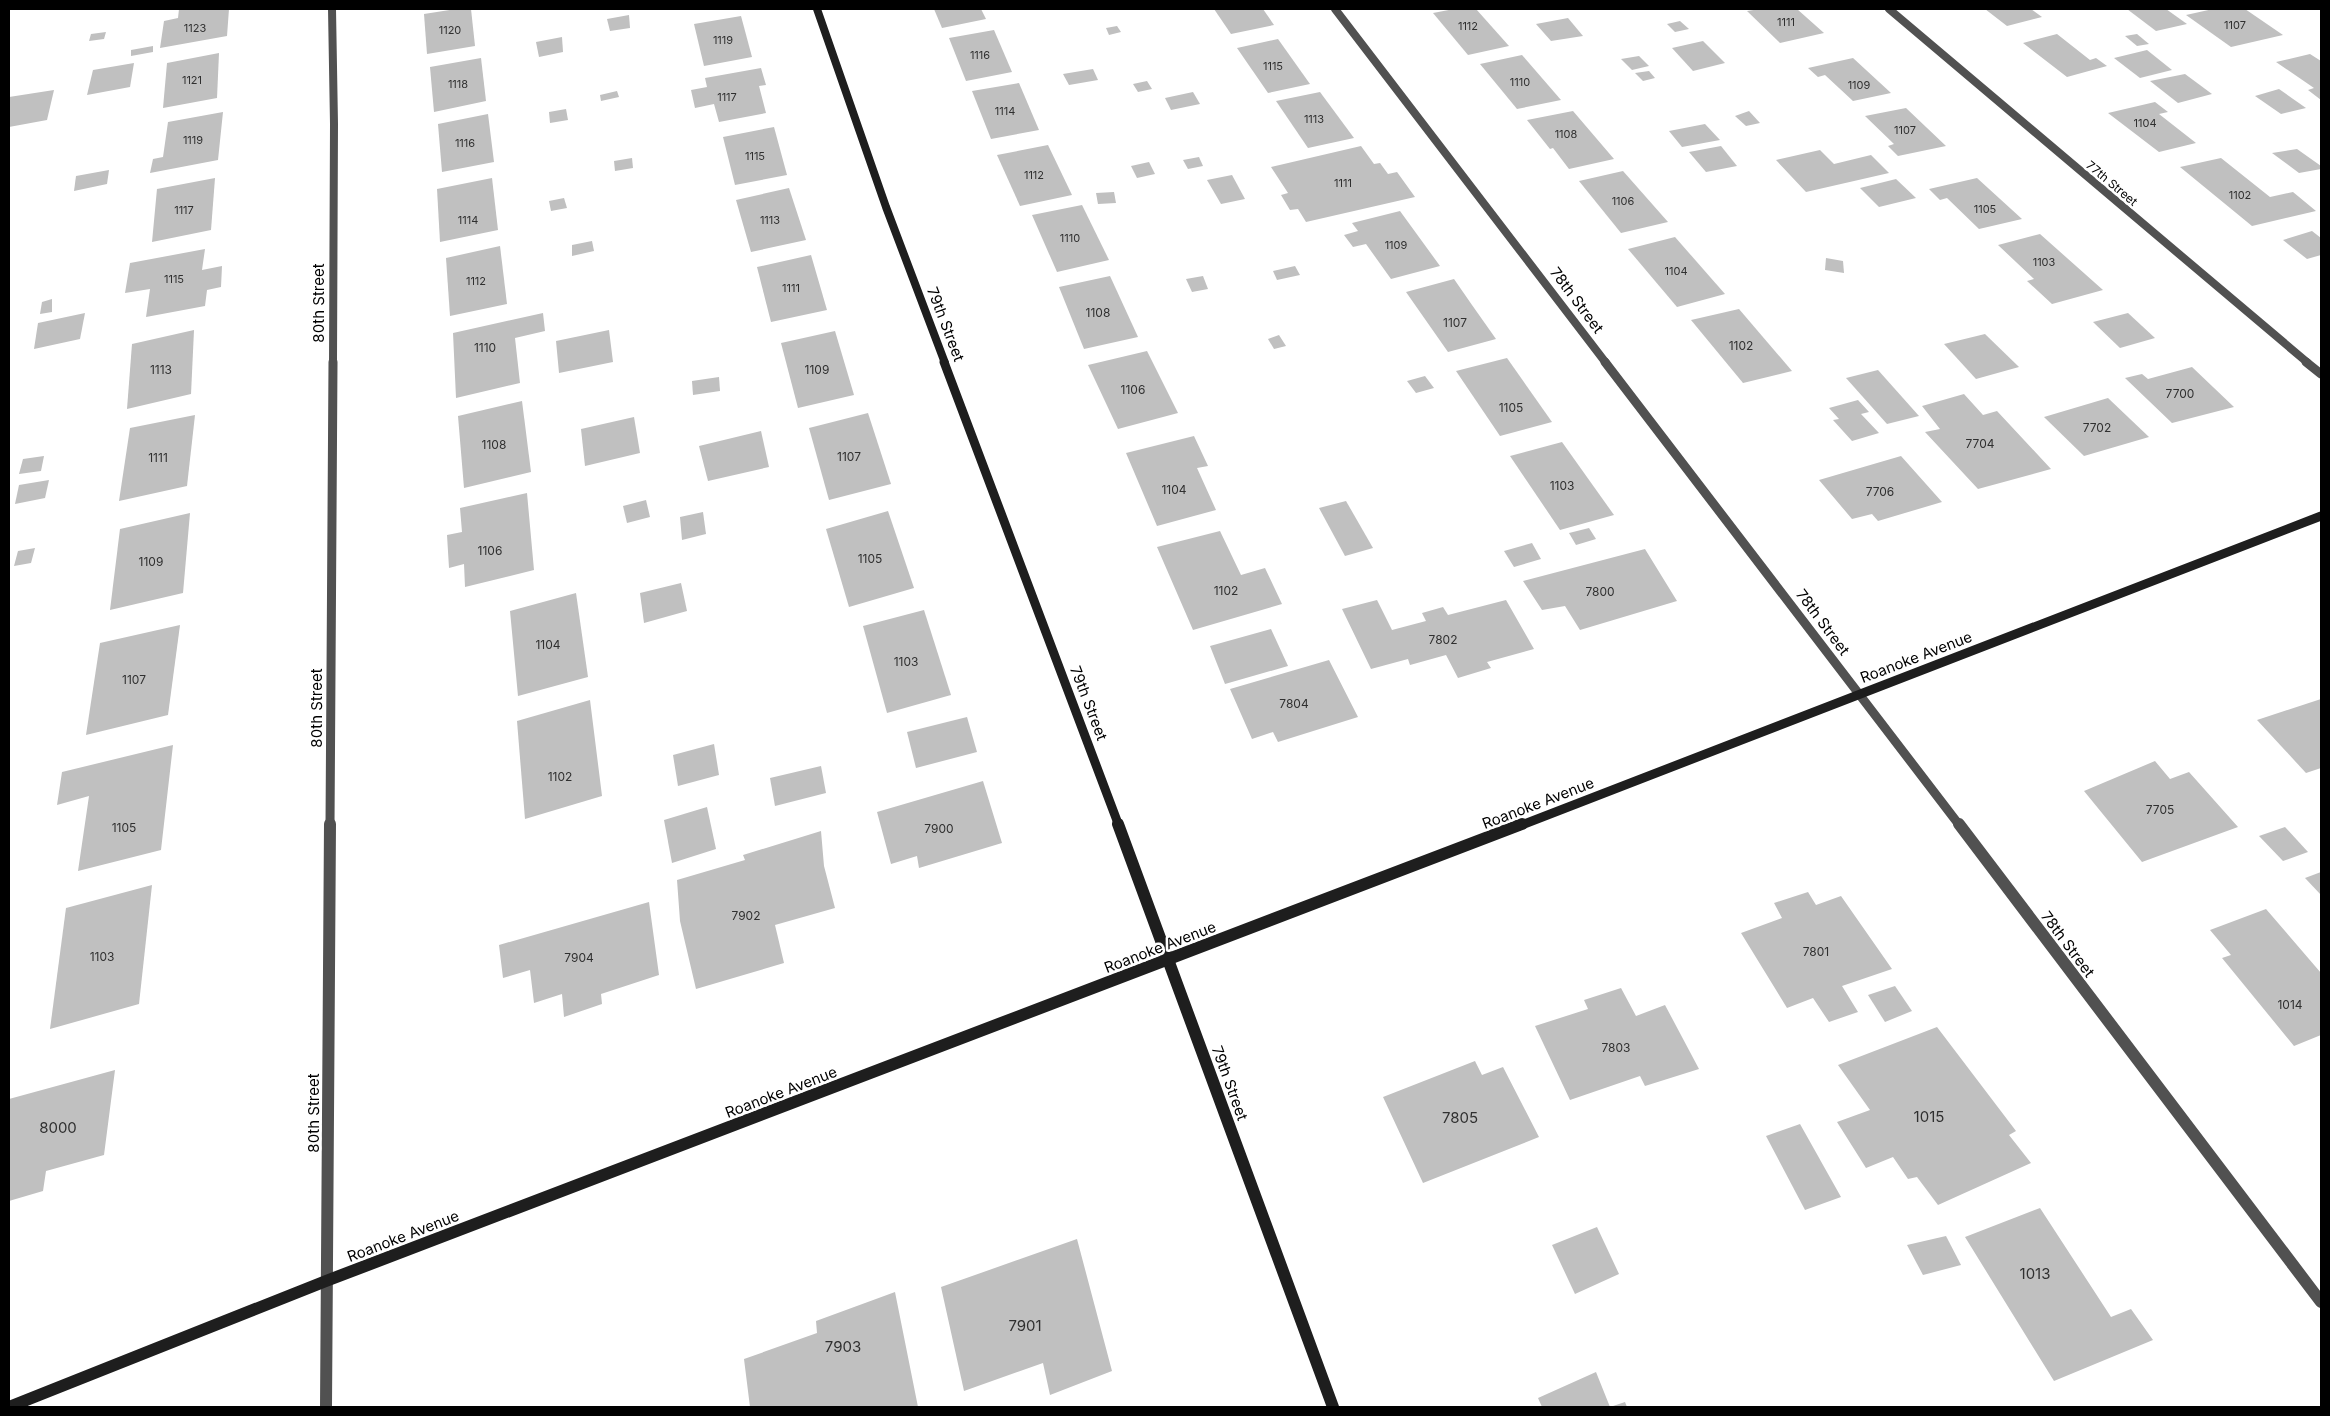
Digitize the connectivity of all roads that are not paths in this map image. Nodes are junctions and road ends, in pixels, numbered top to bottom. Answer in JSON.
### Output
{"nodes":[{"id":1,"x":332,"y":9,"type":"edge"},
{"id":2,"x":817,"y":9,"type":"edge"},
{"id":3,"x":1335,"y":9,"type":"edge"},
{"id":4,"x":1889,"y":9,"type":"edge"},
{"id":5,"x":2321,"y":374,"type":"edge"},
{"id":6,"x":2321,"y":516,"type":"edge"},
{"id":7,"x":1861,"y":695,"type":"junction"},
{"id":8,"x":1168,"y":960,"type":"junction"},
{"id":9,"x":326,"y":1281,"type":"junction"},
{"id":10,"x":2321,"y":1302,"type":"edge"},
{"id":11,"x":9,"y":1407,"type":"edge"},
{"id":12,"x":326,"y":1407,"type":"edge"},
{"id":13,"x":1333,"y":1407,"type":"edge"}],
"edges":[{"from":1,"to":9,"type":"street","name":"80th Street"},
{"from":2,"to":8,"type":"street","name":"79th Street"},
{"from":3,"to":7,"type":"street","name":"78th Street"},
{"from":4,"to":5,"type":"street","name":"77th Street"},
{"from":6,"to":7,"type":"street","name":"Roanoke Avenue"},
{"from":7,"to":8,"type":"street","name":"Roanoke Avenue"},
{"from":7,"to":10,"type":"street","name":"78th Street"},
{"from":8,"to":9,"type":"street","name":"Roanoke Avenue"},
{"from":8,"to":13,"type":"street","name":"79th Street"},
{"from":9,"to":11,"type":"street","name":"Roanoke Avenue"},
{"from":9,"to":12,"type":"street","name":"80th Street"}]}
